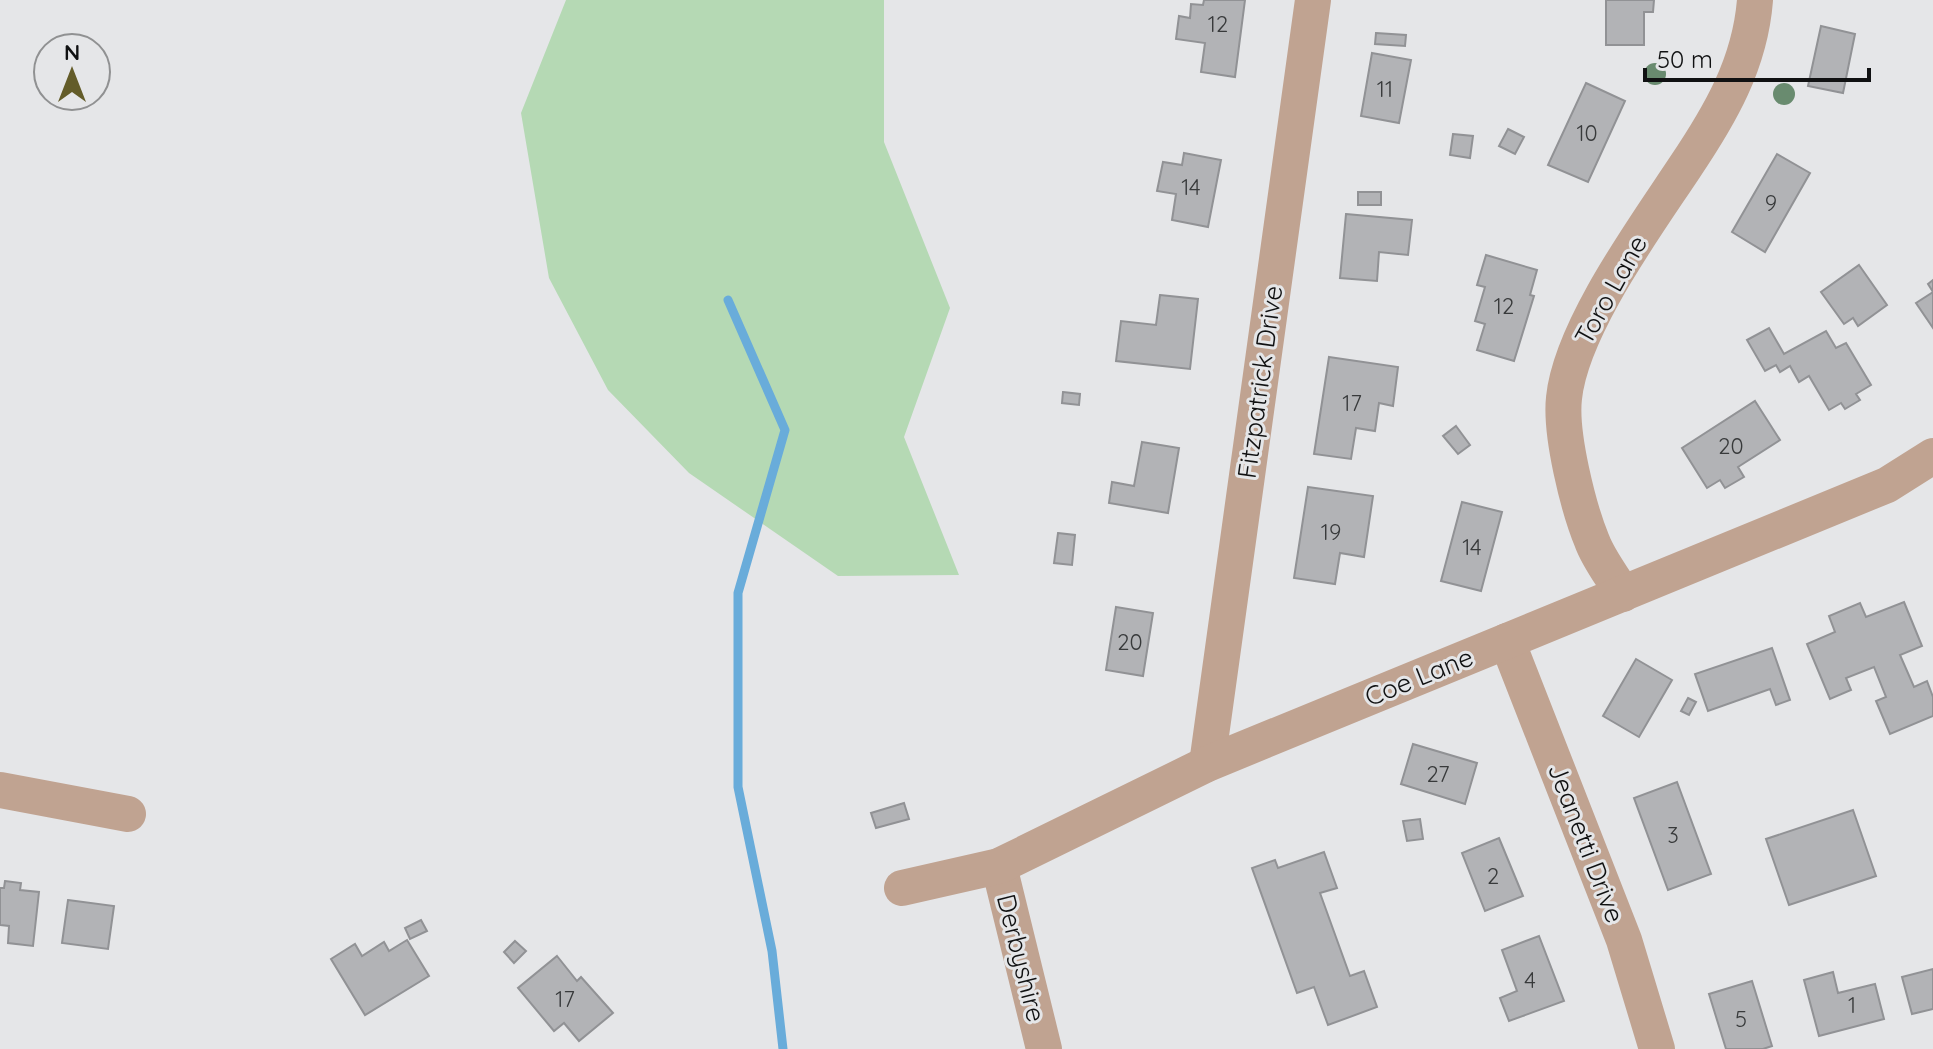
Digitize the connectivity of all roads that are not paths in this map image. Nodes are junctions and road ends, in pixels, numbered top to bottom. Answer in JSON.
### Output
{"nodes":[{"id":1,"x":1313,"y":0,"type":"edge"},
{"id":2,"x":1755,"y":0,"type":"edge"},
{"id":3,"x":1933,"y":456,"type":"edge"},
{"id":4,"x":1623,"y":594,"type":"junction"},
{"id":5,"x":1507,"y":641,"type":"junction"},
{"id":6,"x":1207,"y":764,"type":"junction"},
{"id":7,"x":0,"y":790,"type":"edge"},
{"id":8,"x":128,"y":814,"type":"dead end"},
{"id":9,"x":999,"y":866,"type":"junction"},
{"id":10,"x":902,"y":888,"type":"dead end"},
{"id":11,"x":1044,"y":1049,"type":"edge"},
{"id":12,"x":1657,"y":1049,"type":"edge"}],
"edges":[{"from":1,"to":6,"type":"street","name":"Fitzpatrick Drive"},
{"from":2,"to":4,"type":"street","name":"Toro Lane"},
{"from":3,"to":4,"type":"street","name":"Coe Lane"},
{"from":4,"to":5,"type":"street","name":"Coe Lane"},
{"from":5,"to":6,"type":"street","name":"Coe Lane"},
{"from":5,"to":12,"type":"street","name":"Jeanetti Drive"},
{"from":6,"to":9,"type":"street","name":"Coe Lane"},
{"from":7,"to":8,"type":"street"},
{"from":9,"to":10,"type":"street","name":"Coe Lane"},
{"from":9,"to":11,"type":"street","name":"Derbyshire"}]}
